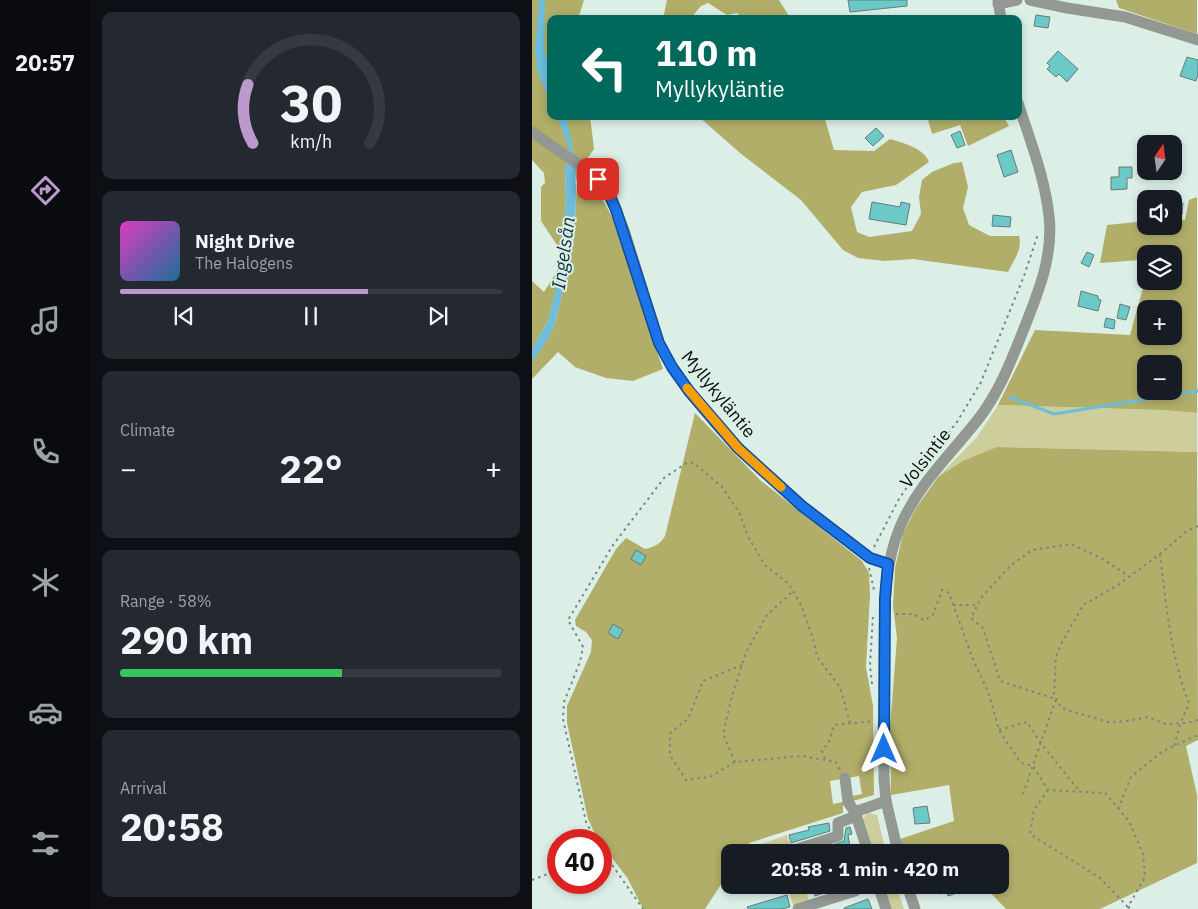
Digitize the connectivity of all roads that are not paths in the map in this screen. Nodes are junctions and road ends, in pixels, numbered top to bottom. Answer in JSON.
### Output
{"nodes":[{"id":1,"x":1017,"y":0,"type":"edge"},
{"id":2,"x":1030,"y":0,"type":"edge"},
{"id":3,"x":998,"y":2,"type":"edge"},
{"id":4,"x":1000,"y":15,"type":"edge"},
{"id":5,"x":1198,"y":40,"type":"edge"},
{"id":6,"x":1022,"y":116,"type":"edge"},
{"id":7,"x":532,"y":132,"type":"edge"},
{"id":8,"x":888,"y":564,"type":"junction"},
{"id":9,"x":845,"y":778,"type":"road end"},
{"id":10,"x":886,"y":801,"type":"junction"},
{"id":11,"x":855,"y":814,"type":"junction"},
{"id":12,"x":813,"y":844,"type":"edge"},
{"id":13,"x":865,"y":844,"type":"edge"},
{"id":14,"x":896,"y":844,"type":"edge"},
{"id":15,"x":845,"y":894,"type":"edge"},
{"id":16,"x":881,"y":894,"type":"edge"},
{"id":17,"x":910,"y":894,"type":"edge"},
{"id":18,"x":798,"y":909,"type":"edge"},
{"id":19,"x":886,"y":909,"type":"edge"},
{"id":20,"x":915,"y":909,"type":"edge"}],
"edges":[{"from":1,"to":3,"type":"street"},
{"from":2,"to":5,"type":"street"},
{"from":3,"to":4,"type":"street"},
{"from":6,"to":8,"type":"street","name":"Volsintie"},
{"from":7,"to":8,"type":"street","name":"Myllykyläntie"},
{"from":8,"to":10,"type":"street","name":"Volsintie"},
{"from":9,"to":11,"type":"street"},
{"from":10,"to":11,"type":"street"},
{"from":10,"to":14,"type":"street","name":"Volsintie"},
{"from":11,"to":12,"type":"street"},
{"from":11,"to":13,"type":"street"},
{"from":15,"to":18,"type":"street"},
{"from":16,"to":19,"type":"street"},
{"from":17,"to":20,"type":"street"}]}
